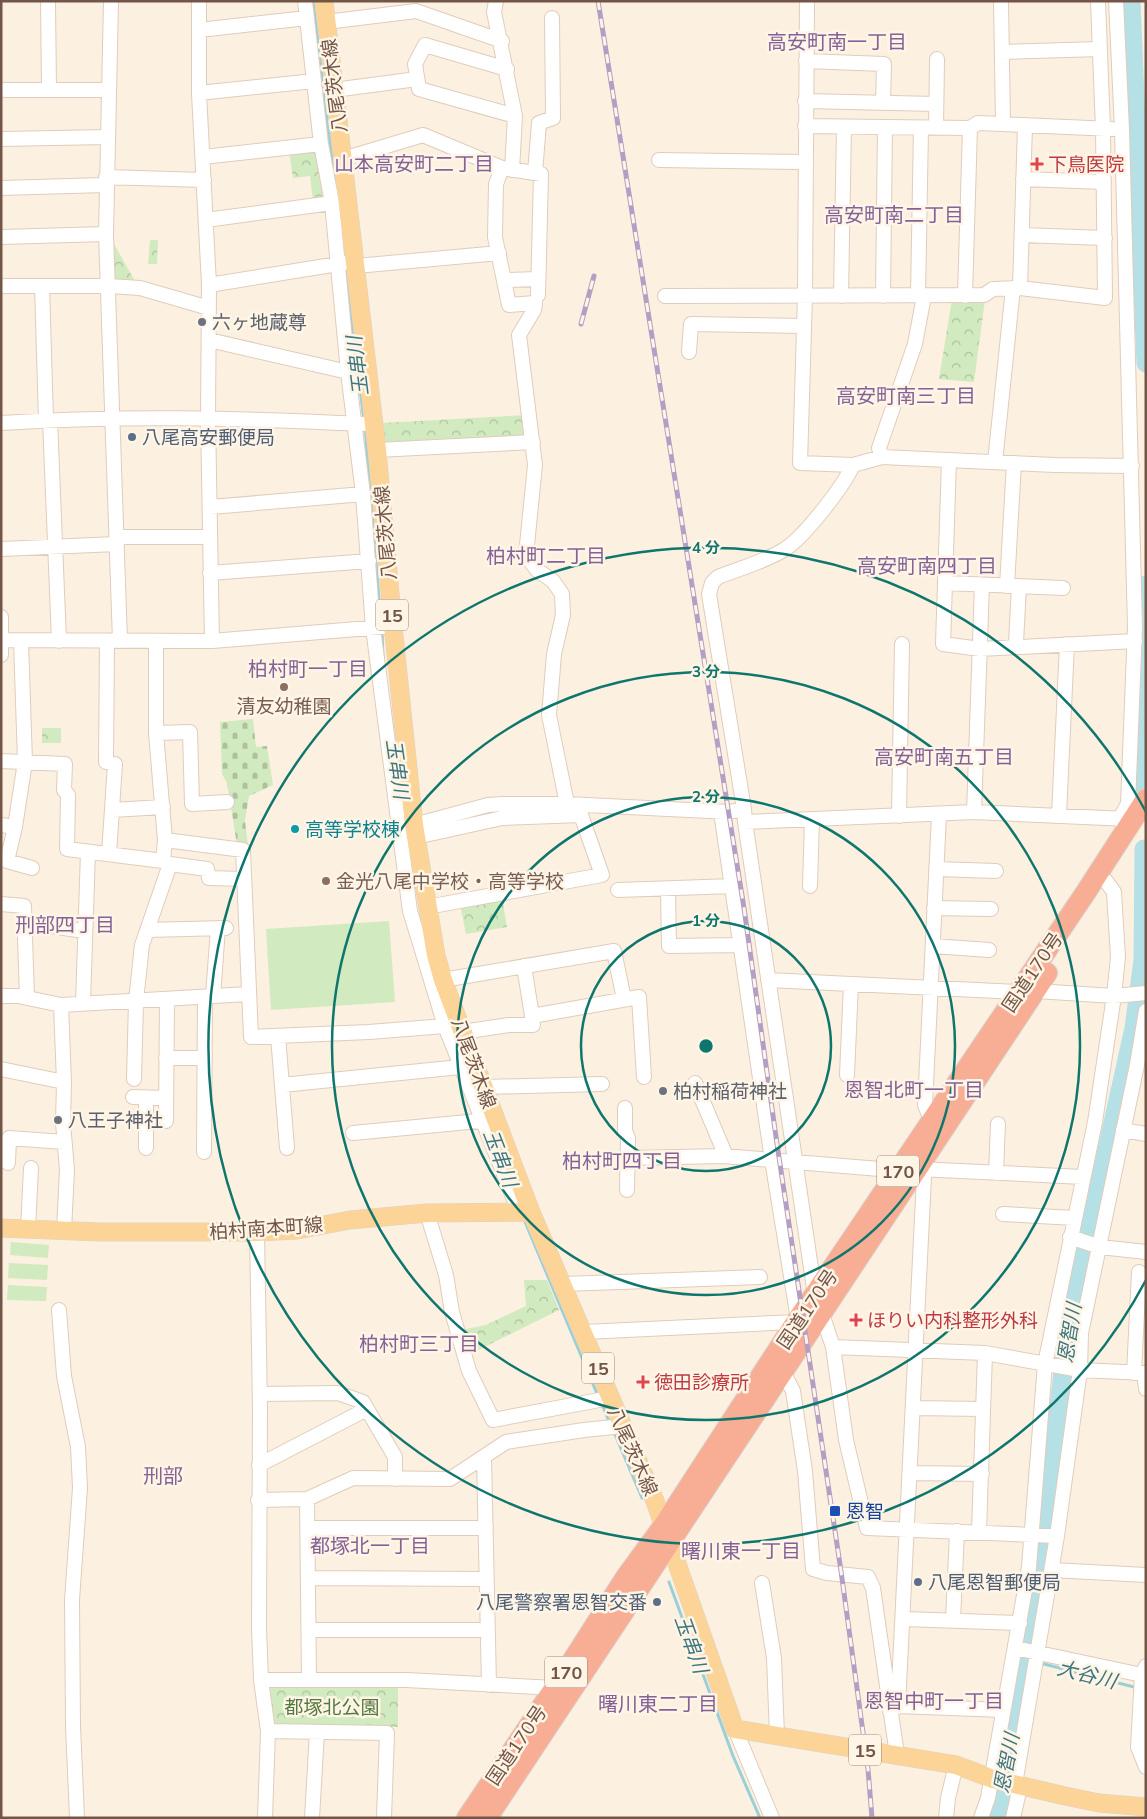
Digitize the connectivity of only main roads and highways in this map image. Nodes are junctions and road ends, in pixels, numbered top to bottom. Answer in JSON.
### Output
{"nodes":[{"id":1,"x":324,"y":1,"type":"edge"},
{"id":2,"x":1146,"y":799,"type":"edge"},
{"id":3,"x":1136,"y":819,"type":"edge"},
{"id":4,"x":1027,"y":992,"type":"junction"},
{"id":5,"x":911,"y":1170,"type":"junction"},
{"id":6,"x":525,"y":1212,"type":"junction"},
{"id":7,"x":1,"y":1228,"type":"edge"},
{"id":8,"x":777,"y":1367,"type":"junction"},
{"id":9,"x":664,"y":1525,"type":"junction"},
{"id":10,"x":670,"y":1544,"type":"junction"},
{"id":11,"x":1146,"y":1808,"type":"edge"},
{"id":12,"x":467,"y":1818,"type":"edge"},
{"id":13,"x":487,"y":1818,"type":"edge"}],
"edges":[{"from":1,"to":6,"type":"main road","name":"八尾茨木線","number":"15"},
{"from":2,"to":3,"type":"highway","name":"国道170号","number":"170"},
{"from":3,"to":4,"type":"highway","name":"国道170号","number":"170"},
{"from":3,"to":4,"type":"highway","name":"国道170号","number":"170"},
{"from":4,"to":5,"type":"highway","name":"国道170号","number":"170"},
{"from":4,"to":5,"type":"highway","name":"国道170号","number":"170"},
{"from":5,"to":8,"type":"highway","name":"国道170号","number":"170"},
{"from":5,"to":8,"type":"highway","name":"国道170号","number":"170"},
{"from":6,"to":7,"type":"main road","name":"柏村南本町線"},
{"from":6,"to":9,"type":"main road","name":"八尾茨木線","number":"15"},
{"from":8,"to":9,"type":"highway","name":"国道170号","number":"170"},
{"from":8,"to":10,"type":"highway","name":"国道170号","number":"170"},
{"from":9,"to":10,"type":"main road","name":"八尾茨木線","number":"15"},
{"from":9,"to":12,"type":"highway","name":"国道170号","number":"170"},
{"from":10,"to":11,"type":"main road","name":"八尾茨木線","number":"15"},
{"from":10,"to":13,"type":"highway","name":"国道170号","number":"170"}]}
